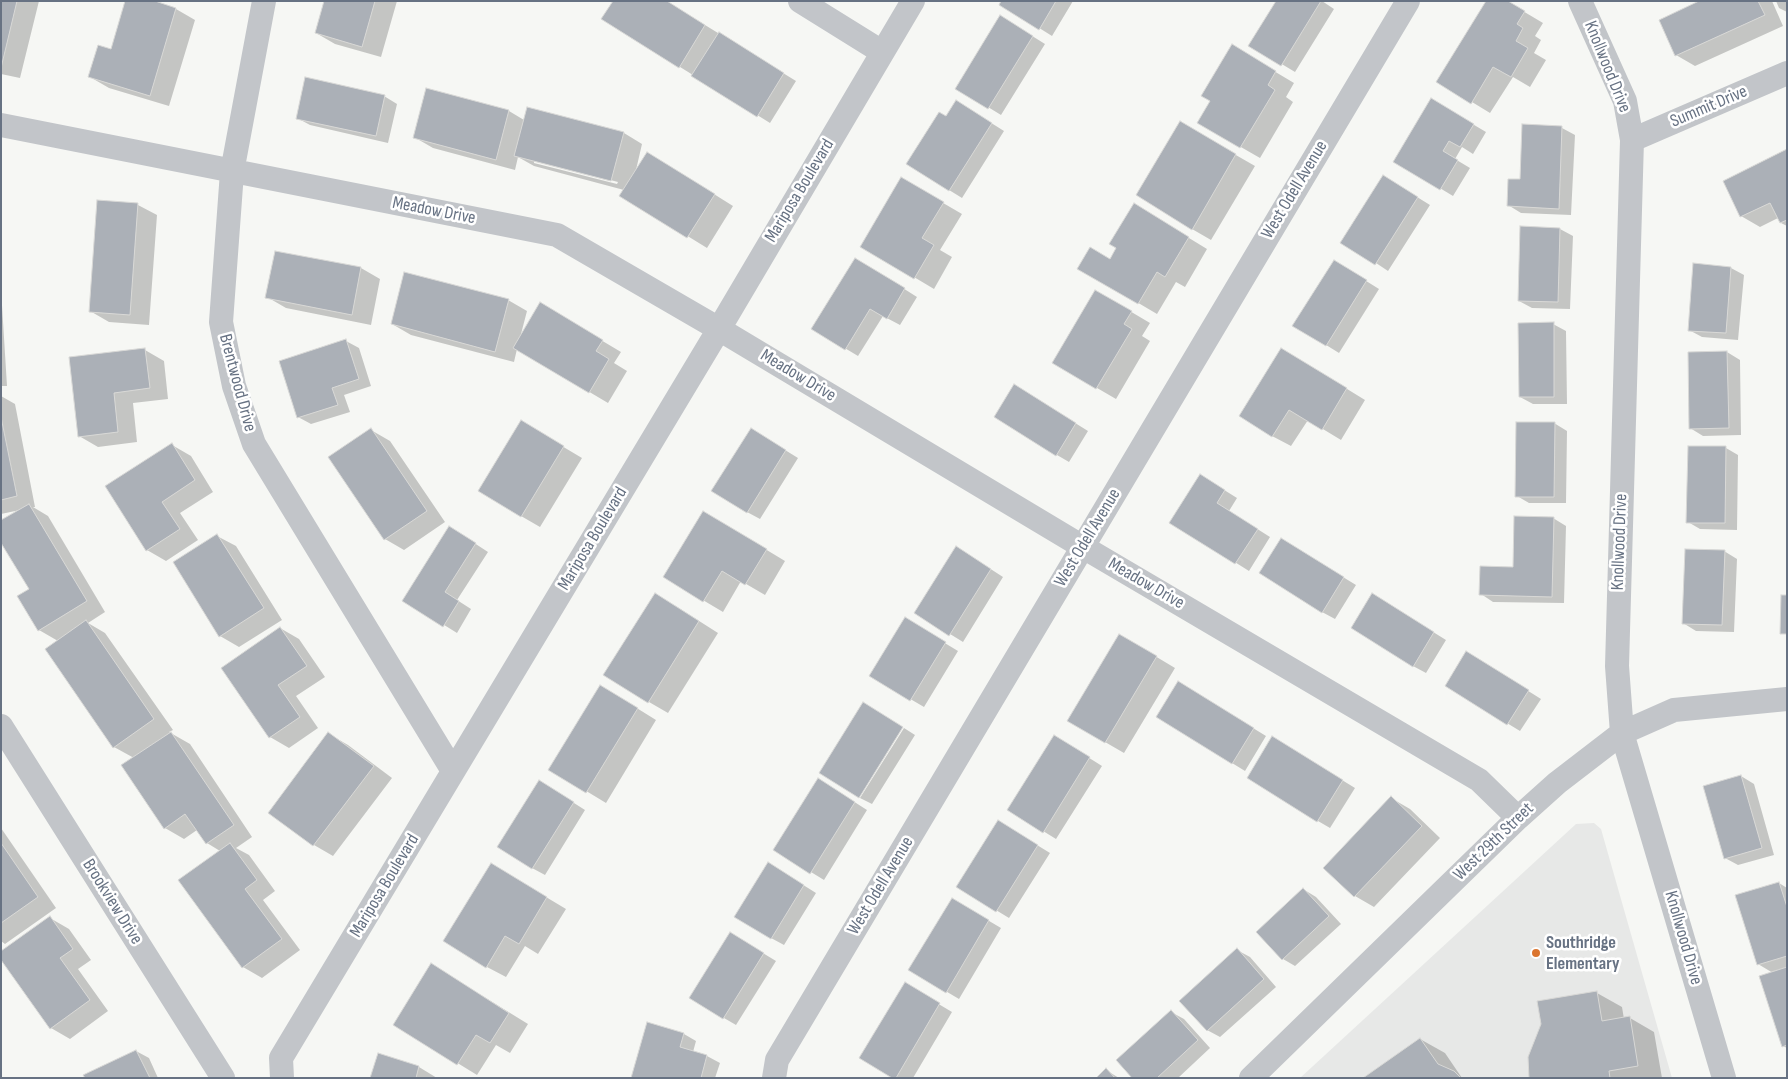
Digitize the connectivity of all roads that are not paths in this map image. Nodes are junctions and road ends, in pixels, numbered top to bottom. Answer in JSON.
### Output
{"nodes":[{"id":1,"x":264,"y":1,"type":"edge"},
{"id":2,"x":800,"y":1,"type":"edge"},
{"id":3,"x":913,"y":1,"type":"edge"},
{"id":4,"x":1408,"y":1,"type":"edge"},
{"id":5,"x":1580,"y":1,"type":"edge"},
{"id":6,"x":882,"y":52,"type":"junction"},
{"id":7,"x":1787,"y":74,"type":"edge"},
{"id":8,"x":1,"y":125,"type":"edge"},
{"id":9,"x":1632,"y":140,"type":"junction"},
{"id":10,"x":232,"y":172,"type":"junction"},
{"id":11,"x":719,"y":329,"type":"junction"},
{"id":12,"x":1083,"y":547,"type":"junction"},
{"id":13,"x":1787,"y":699,"type":"edge"},
{"id":14,"x":1,"y":726,"type":"edge"},
{"id":15,"x":1622,"y":733,"type":"junction"},
{"id":16,"x":454,"y":771,"type":"junction"},
{"id":17,"x":1518,"y":818,"type":"junction"},
{"id":18,"x":223,"y":1078,"type":"edge"},
{"id":19,"x":282,"y":1078,"type":"edge"},
{"id":20,"x":774,"y":1078,"type":"edge"},
{"id":21,"x":1251,"y":1078,"type":"edge"},
{"id":22,"x":1724,"y":1078,"type":"edge"}],
"edges":[{"from":1,"to":10,"type":"street","name":"Brentwood Drive"},
{"from":2,"to":6,"type":"street"},
{"from":3,"to":6,"type":"street","name":"Mariposa Boulevard"},
{"from":4,"to":12,"type":"street","name":"West Odell Avenue"},
{"from":5,"to":9,"type":"street","name":"Knollwood Drive"},
{"from":6,"to":11,"type":"street","name":"Mariposa Boulevard"},
{"from":7,"to":9,"type":"street","name":"Summit Drive"},
{"from":8,"to":10,"type":"street","name":"Meadow Drive"},
{"from":9,"to":15,"type":"street","name":"Knollwood Drive"},
{"from":10,"to":11,"type":"street","name":"Meadow Drive"},
{"from":10,"to":16,"type":"street","name":"Brentwood Drive"},
{"from":11,"to":12,"type":"street","name":"Meadow Drive"},
{"from":11,"to":16,"type":"street","name":"Mariposa Boulevard"},
{"from":12,"to":17,"type":"street","name":"Meadow Drive"},
{"from":12,"to":20,"type":"street","name":"West Odell Avenue"},
{"from":13,"to":15,"type":"street","name":"West 29th Street"},
{"from":14,"to":18,"type":"street","name":"Brookview Drive"},
{"from":15,"to":17,"type":"street","name":"West 29th Street"},
{"from":15,"to":22,"type":"street","name":"Knollwood Drive"},
{"from":16,"to":19,"type":"street","name":"Mariposa Boulevard"},
{"from":17,"to":21,"type":"street","name":"West 29th Street"}]}
